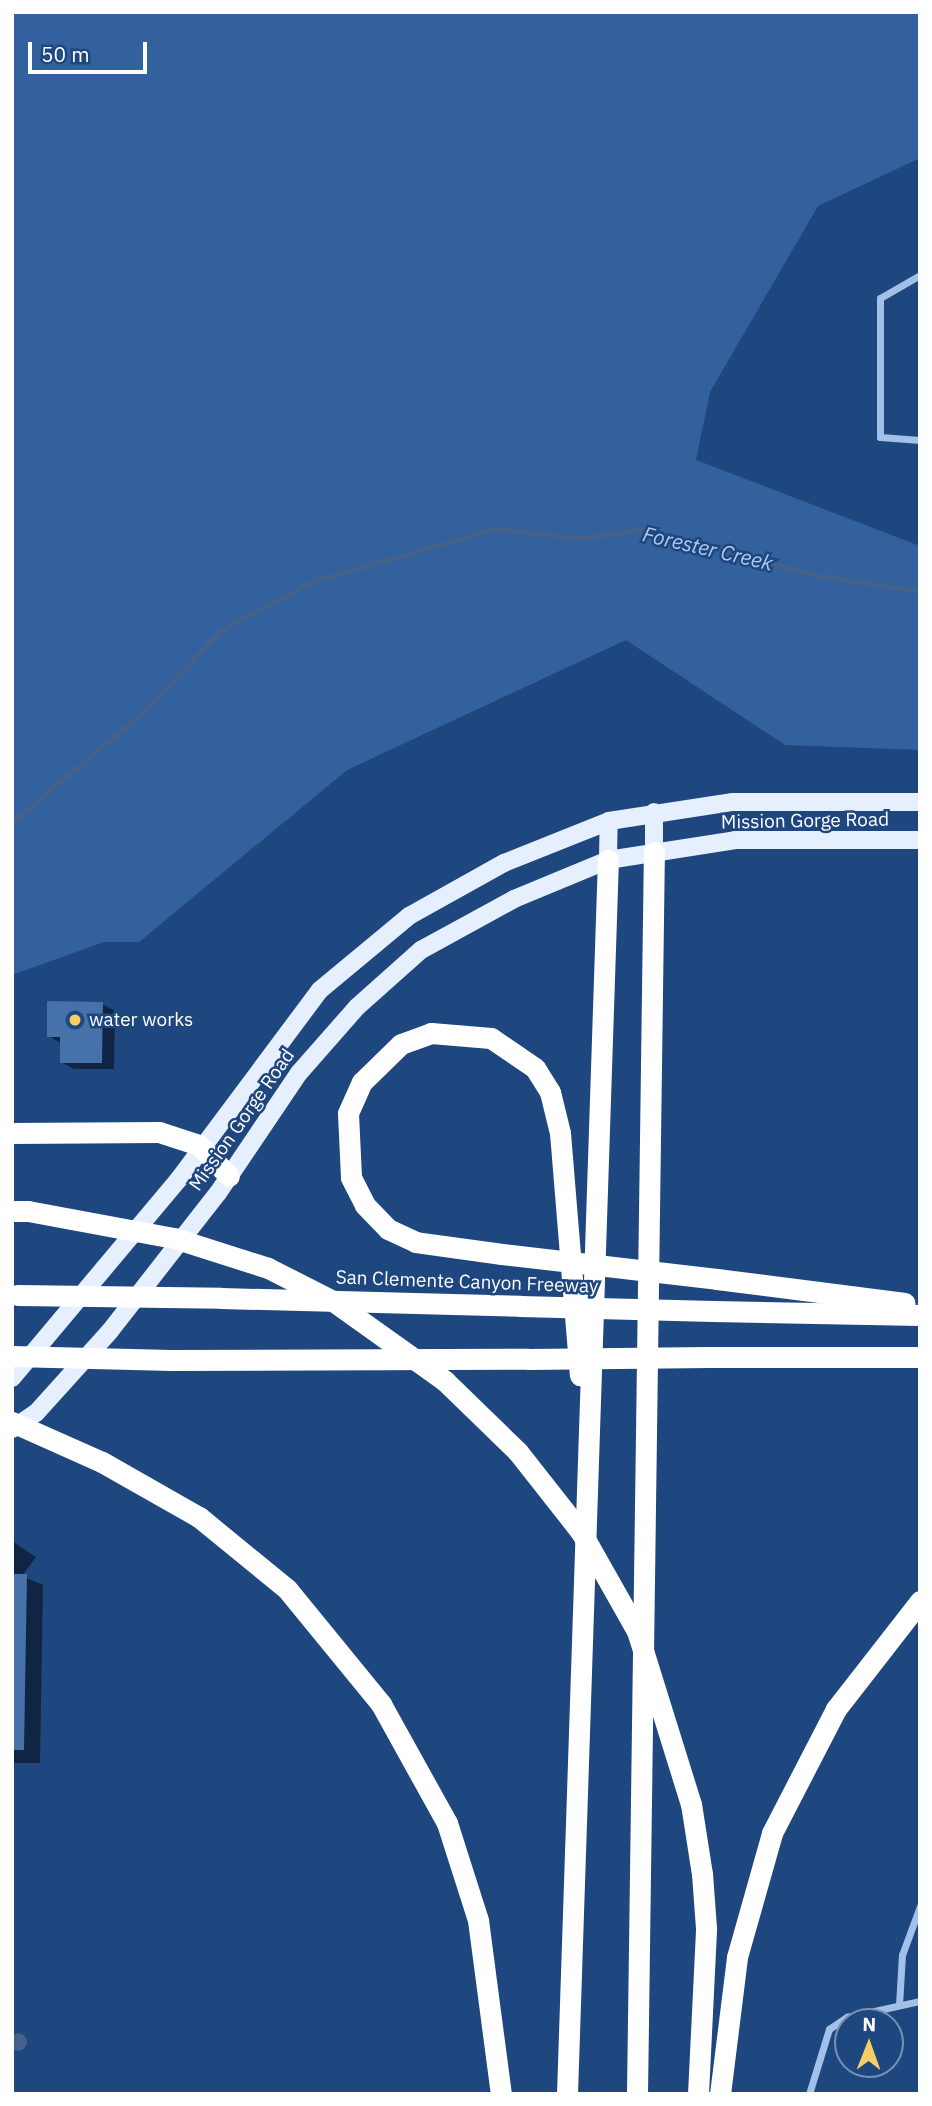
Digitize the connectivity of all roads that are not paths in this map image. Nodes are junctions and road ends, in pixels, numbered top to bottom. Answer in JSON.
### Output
{"nodes":[{"id":1,"x":920,"y":275,"type":"edge"},
{"id":2,"x":920,"y":440,"type":"edge"},
{"id":3,"x":920,"y":802,"type":"edge"},
{"id":4,"x":654,"y":812,"type":"junction"},
{"id":5,"x":609,"y":821,"type":"junction"},
{"id":6,"x":920,"y":841,"type":"edge"},
{"id":7,"x":654,"y":852,"type":"junction"},
{"id":8,"x":608,"y":860,"type":"junction"},
{"id":9,"x":12,"y":1133,"type":"edge"},
{"id":10,"x":199,"y":1145,"type":"junction"},
{"id":11,"x":229,"y":1176,"type":"junction"},
{"id":12,"x":20,"y":1211,"type":"edge"},
{"id":13,"x":15,"y":1295,"type":"edge"},
{"id":14,"x":920,"y":1305,"type":"edge"},
{"id":15,"x":920,"y":1315,"type":"edge"},
{"id":16,"x":12,"y":1356,"type":"edge"},
{"id":17,"x":920,"y":1357,"type":"edge"},
{"id":18,"x":12,"y":1378,"type":"edge"},
{"id":19,"x":12,"y":1422,"type":"edge"},
{"id":20,"x":12,"y":1429,"type":"edge"},
{"id":21,"x":590,"y":1493,"type":"junction"},
{"id":22,"x":920,"y":1601,"type":"edge"},
{"id":23,"x":920,"y":1906,"type":"edge"},
{"id":24,"x":920,"y":2001,"type":"edge"},
{"id":25,"x":899,"y":2005,"type":"junction"},
{"id":26,"x":501,"y":2094,"type":"edge"},
{"id":27,"x":567,"y":2094,"type":"edge"},
{"id":28,"x":637,"y":2094,"type":"edge"},
{"id":29,"x":698,"y":2094,"type":"edge"},
{"id":30,"x":720,"y":2094,"type":"edge"},
{"id":31,"x":809,"y":2094,"type":"edge"}],
"edges":[{"from":1,"to":2,"type":"street"},
{"from":3,"to":4,"type":"main road","name":"Mission Gorge Road"},
{"from":4,"to":5,"type":"main road","name":"Mission Gorge Road"},
{"from":4,"to":7,"type":"main road"},
{"from":5,"to":8,"type":"main road"},
{"from":5,"to":10,"type":"main road","name":"Mission Gorge Road"},
{"from":6,"to":7,"type":"main road","name":"Mission Gorge Road"},
{"from":7,"to":8,"type":"main road","name":"Mission Gorge Road"},
{"from":7,"to":28,"type":"highway"},
{"from":8,"to":11,"type":"main road","name":"Mission Gorge Road"},
{"from":8,"to":21,"type":"highway"},
{"from":9,"to":10,"type":"highway"},
{"from":10,"to":11,"type":"highway"},
{"from":10,"to":18,"type":"main road","name":"Mission Gorge Road"},
{"from":11,"to":20,"type":"main road","name":"Mission Gorge Road"},
{"from":12,"to":29,"type":"highway","bridge":true},
{"from":13,"to":15,"type":"highway","name":"San Clemente Canyon Freeway","bridge":true},
{"from":14,"to":21,"type":"highway","bridge":true},
{"from":16,"to":17,"type":"highway","bridge":true},
{"from":19,"to":26,"type":"highway","bridge":true},
{"from":21,"to":27,"type":"highway"},
{"from":22,"to":30,"type":"highway"},
{"from":23,"to":25,"type":"street"},
{"from":24,"to":25,"type":"street"},
{"from":25,"to":31,"type":"street"}]}
